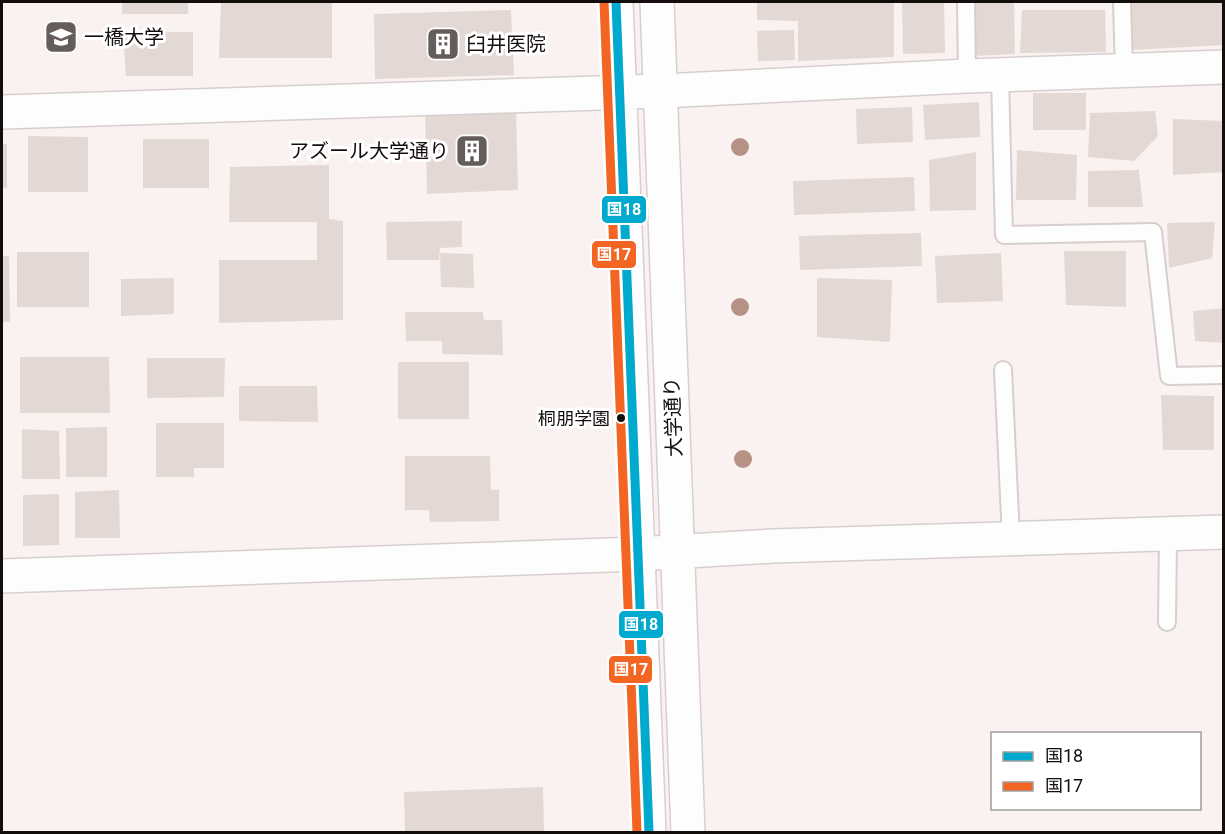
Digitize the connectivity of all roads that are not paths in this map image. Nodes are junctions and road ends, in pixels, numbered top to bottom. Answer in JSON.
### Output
{"nodes":[{"id":1,"x":616,"y":2,"type":"edge"},
{"id":2,"x":657,"y":2,"type":"edge"},
{"id":3,"x":966,"y":2,"type":"edge"},
{"id":4,"x":1122,"y":2,"type":"edge"},
{"id":5,"x":1224,"y":67,"type":"edge"},
{"id":6,"x":1124,"y":71,"type":"junction"},
{"id":7,"x":967,"y":76,"type":"junction"},
{"id":8,"x":1000,"y":76,"type":"junction"},
{"id":9,"x":661,"y":91,"type":"junction"},
{"id":10,"x":619,"y":92,"type":"junction"},
{"id":11,"x":2,"y":112,"type":"edge"},
{"id":12,"x":1003,"y":370,"type":"dead end"},
{"id":13,"x":1224,"y":375,"type":"edge"},
{"id":14,"x":1224,"y":532,"type":"edge"},
{"id":15,"x":1168,"y":534,"type":"junction"},
{"id":16,"x":1011,"y":538,"type":"junction"},
{"id":17,"x":678,"y":552,"type":"junction"},
{"id":18,"x":637,"y":554,"type":"junction"},
{"id":19,"x":2,"y":576,"type":"edge"},
{"id":20,"x":1167,"y":622,"type":"dead end"},
{"id":21,"x":649,"y":832,"type":"edge"},
{"id":22,"x":688,"y":832,"type":"edge"}],
"edges":[{"from":1,"to":10,"type":"street","name":"大学通り"},
{"from":2,"to":9,"type":"street","name":"大学通り"},
{"from":3,"to":7,"type":"lane"},
{"from":4,"to":6,"type":"lane"},
{"from":5,"to":6,"type":"street"},
{"from":6,"to":8,"type":"street"},
{"from":7,"to":8,"type":"street"},
{"from":7,"to":9,"type":"street"},
{"from":8,"to":13,"type":"lane"},
{"from":9,"to":10,"type":"street"},
{"from":9,"to":17,"type":"street","name":"大学通り"},
{"from":10,"to":11,"type":"street"},
{"from":10,"to":18,"type":"street","name":"大学通り"},
{"from":12,"to":16,"type":"lane"},
{"from":14,"to":15,"type":"street"},
{"from":15,"to":16,"type":"street"},
{"from":15,"to":20,"type":"lane"},
{"from":16,"to":17,"type":"street"},
{"from":17,"to":18,"type":"street"},
{"from":17,"to":22,"type":"street","name":"大学通り"},
{"from":18,"to":19,"type":"street"},
{"from":18,"to":21,"type":"street","name":"大学通り"}]}
